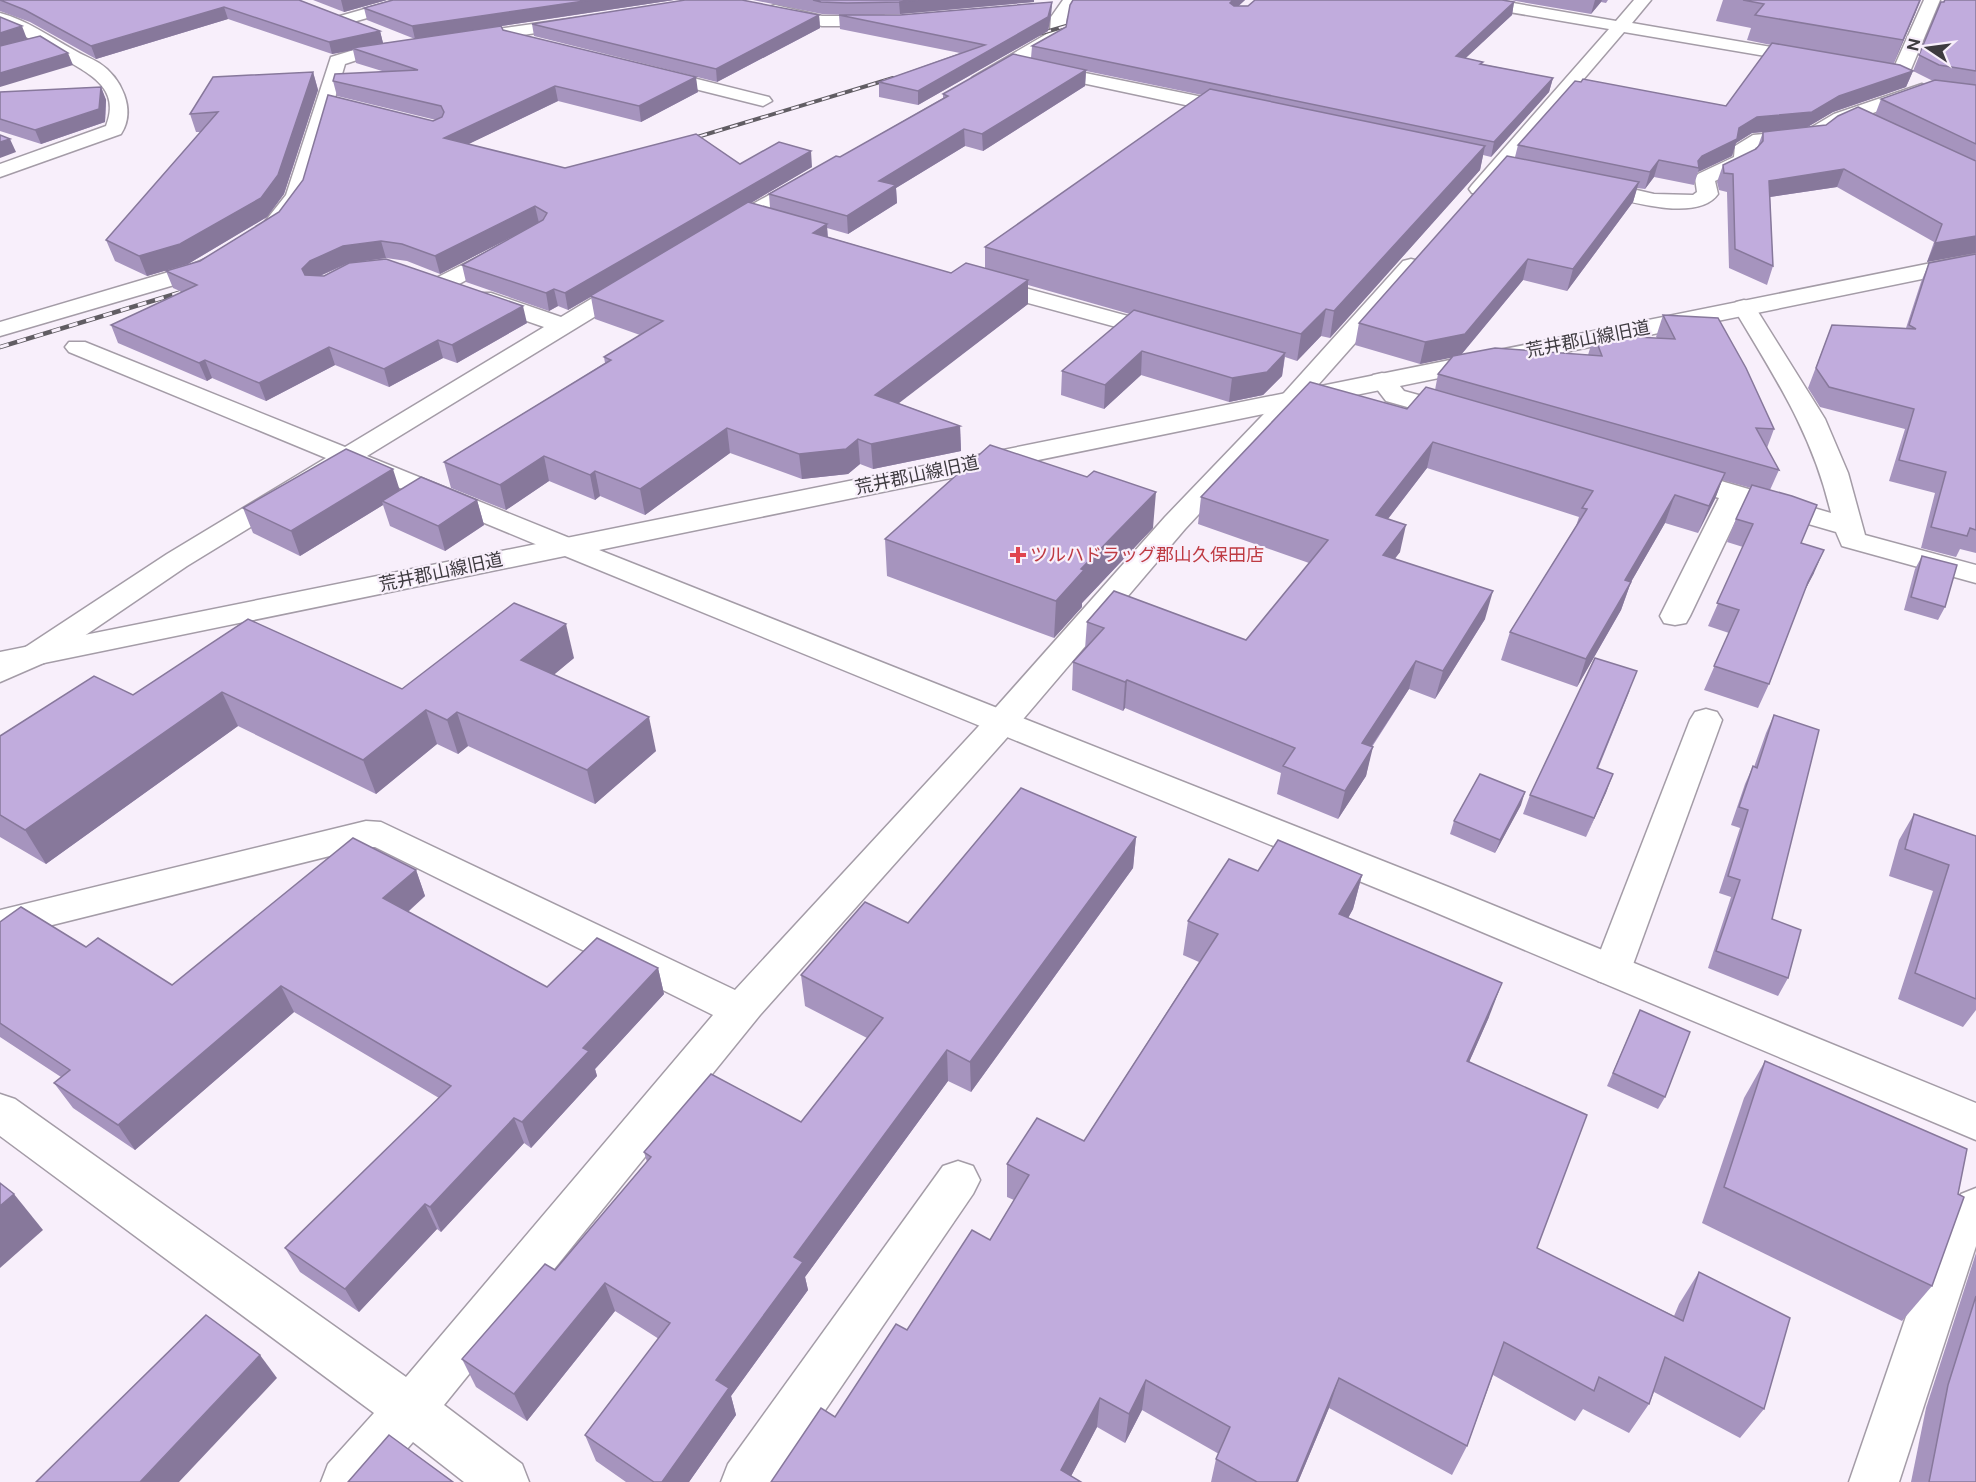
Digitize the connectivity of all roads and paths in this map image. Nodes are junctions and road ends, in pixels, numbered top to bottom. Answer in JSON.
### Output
{"nodes":[{"id":1,"x":414,"y":0,"type":"edge"},
{"id":2,"x":1468,"y":0,"type":"edge"},
{"id":3,"x":1643,"y":0,"type":"edge"},
{"id":4,"x":1932,"y":0,"type":"edge"},
{"id":5,"x":1500,"y":2,"type":"edge"},
{"id":6,"x":1060,"y":5,"type":"edge"},
{"id":7,"x":755,"y":6,"type":"edge"},
{"id":8,"x":326,"y":12,"type":"edge"},
{"id":9,"x":0,"y":18,"type":"edge"},
{"id":10,"x":346,"y":20,"type":"junction"},
{"id":11,"x":591,"y":21,"type":"edge"},
{"id":12,"x":900,"y":21,"type":"edge"},
{"id":13,"x":1621,"y":25,"type":"junction"},
{"id":14,"x":496,"y":34,"type":"junction"},
{"id":15,"x":47,"y":40,"type":"junction"},
{"id":16,"x":449,"y":41,"type":"edge"},
{"id":17,"x":543,"y":46,"type":"edge"},
{"id":18,"x":19,"y":48,"type":"edge"},
{"id":19,"x":1010,"y":62,"type":"junction"},
{"id":20,"x":1830,"y":62,"type":"edge"},
{"id":21,"x":635,"y":69,"type":"edge"},
{"id":22,"x":963,"y":90,"type":"edge"},
{"id":23,"x":763,"y":100,"type":"dead end"},
{"id":24,"x":324,"y":101,"type":"junction"},
{"id":25,"x":346,"y":106,"type":"edge"},
{"id":26,"x":1255,"y":114,"type":"edge"},
{"id":27,"x":1853,"y":114,"type":"junction"},
{"id":28,"x":1874,"y":124,"type":"edge"},
{"id":29,"x":23,"y":146,"type":"dead end"},
{"id":30,"x":45,"y":154,"type":"junction"},
{"id":31,"x":1476,"y":161,"type":"edge"},
{"id":32,"x":1500,"y":166,"type":"junction"},
{"id":33,"x":826,"y":170,"type":"edge"},
{"id":34,"x":0,"y":171,"type":"edge"},
{"id":35,"x":1522,"y":171,"type":"edge"},
{"id":36,"x":1578,"y":183,"type":"edge"},
{"id":37,"x":1468,"y":201,"type":"edge"},
{"id":38,"x":747,"y":214,"type":"junction"},
{"id":39,"x":779,"y":224,"type":"edge"},
{"id":40,"x":257,"y":236,"type":"edge"},
{"id":41,"x":706,"y":239,"type":"edge"},
{"id":42,"x":519,"y":242,"type":"edge"},
{"id":43,"x":1422,"y":253,"type":"edge"},
{"id":44,"x":227,"y":254,"type":"edge"},
{"id":45,"x":1976,"y":261,"type":"edge"},
{"id":46,"x":655,"y":270,"type":"edge"},
{"id":47,"x":963,"y":278,"type":"edge"},
{"id":48,"x":1744,"y":307,"type":"junction"},
{"id":49,"x":564,"y":326,"type":"junction"},
{"id":50,"x":0,"y":330,"type":"edge"},
{"id":51,"x":1181,"y":338,"type":"edge"},
{"id":52,"x":77,"y":347,"type":"dead end"},
{"id":53,"x":1382,"y":380,"type":"junction"},
{"id":54,"x":1293,"y":398,"type":"junction"},
{"id":55,"x":1486,"y":422,"type":"edge"},
{"id":56,"x":348,"y":458,"type":"junction"},
{"id":57,"x":1655,"y":471,"type":"edge"},
{"id":58,"x":1734,"y":494,"type":"junction"},
{"id":59,"x":1848,"y":526,"type":"junction"},
{"id":60,"x":567,"y":547,"type":"junction"},
{"id":61,"x":1976,"y":574,"type":"edge"},
{"id":62,"x":1676,"y":616,"type":"dead end"},
{"id":63,"x":35,"y":655,"type":"junction"},
{"id":64,"x":0,"y":662,"type":"edge"},
{"id":65,"x":0,"y":672,"type":"edge"},
{"id":66,"x":1706,"y":720,"type":"dead end"},
{"id":67,"x":1001,"y":723,"type":"junction"},
{"id":68,"x":0,"y":924,"type":"edge"},
{"id":69,"x":1612,"y":970,"type":"junction"},
{"id":70,"x":742,"y":1011,"type":"junction"},
{"id":71,"x":0,"y":1112,"type":"edge"},
{"id":72,"x":1976,"y":1122,"type":"edge"},
{"id":73,"x":958,"y":1180,"type":"dead end"},
{"id":74,"x":1976,"y":1208,"type":"edge"},
{"id":75,"x":411,"y":1409,"type":"junction"},
{"id":76,"x":346,"y":1482,"type":"edge"},
{"id":77,"x":504,"y":1482,"type":"edge"},
{"id":78,"x":746,"y":1482,"type":"edge"},
{"id":79,"x":1874,"y":1482,"type":"edge"}],
"edges":[{"from":1,"to":10,"type":"street"},
{"from":2,"to":5,"type":"street"},
{"from":3,"to":13,"type":"street"},
{"from":4,"to":27,"type":"street"},
{"from":5,"to":13,"type":"street"},
{"from":6,"to":19,"type":"street"},
{"from":7,"to":12,"type":"street"},
{"from":8,"to":10,"type":"street"},
{"from":9,"to":15,"type":"street"},
{"from":10,"to":24,"type":"street"},
{"from":11,"to":14,"type":"street"},
{"from":13,"to":20,"type":"street"},
{"from":13,"to":32,"type":"street"},
{"from":14,"to":16,"type":"street"},
{"from":14,"to":17,"type":"street"},
{"from":15,"to":18,"type":"street"},
{"from":15,"to":30,"type":"street"},
{"from":19,"to":22,"type":"street"},
{"from":19,"to":26,"type":"street"},
{"from":21,"to":23,"type":"street"},
{"from":24,"to":25,"type":"street"},
{"from":24,"to":40,"type":"street"},
{"from":27,"to":28,"type":"street"},
{"from":27,"to":36,"type":"street"},
{"from":29,"to":30,"type":"street"},
{"from":30,"to":34,"type":"street"},
{"from":31,"to":32,"type":"street"},
{"from":32,"to":35,"type":"street"},
{"from":32,"to":37,"type":"street"},
{"from":33,"to":38,"type":"street"},
{"from":38,"to":39,"type":"street"},
{"from":38,"to":41,"type":"street"},
{"from":42,"to":49,"type":"street"},
{"from":43,"to":54,"type":"street"},
{"from":44,"to":50,"type":"street"},
{"from":45,"to":48,"type":"street","name":"荒井郡山線旧道"},
{"from":46,"to":49,"type":"street"},
{"from":47,"to":51,"type":"street"},
{"from":48,"to":53,"type":"street","name":"荒井郡山線旧道"},
{"from":48,"to":59,"type":"street"},
{"from":49,"to":56,"type":"street"},
{"from":52,"to":56,"type":"street"},
{"from":53,"to":54,"type":"street","name":"荒井郡山線旧道"},
{"from":53,"to":55,"type":"street"},
{"from":54,"to":60,"type":"street","name":"荒井郡山線旧道"},
{"from":54,"to":67,"type":"street"},
{"from":56,"to":60,"type":"street"},
{"from":56,"to":63,"type":"street"},
{"from":57,"to":58,"type":"street"},
{"from":58,"to":59,"type":"street"},
{"from":58,"to":62,"type":"street"},
{"from":59,"to":61,"type":"street"},
{"from":60,"to":63,"type":"street","name":"荒井郡山線旧道"},
{"from":60,"to":67,"type":"street"},
{"from":63,"to":64,"type":"street","name":"荒井郡山線旧道"},
{"from":63,"to":65,"type":"street"},
{"from":66,"to":69,"type":"street"},
{"from":67,"to":69,"type":"street"},
{"from":67,"to":70,"type":"street"},
{"from":68,"to":70,"type":"street"},
{"from":69,"to":72,"type":"street"},
{"from":70,"to":75,"type":"street"},
{"from":71,"to":75,"type":"street"},
{"from":73,"to":78,"type":"street"},
{"from":74,"to":79,"type":"street"},
{"from":75,"to":76,"type":"street"},
{"from":75,"to":77,"type":"street"}]}
